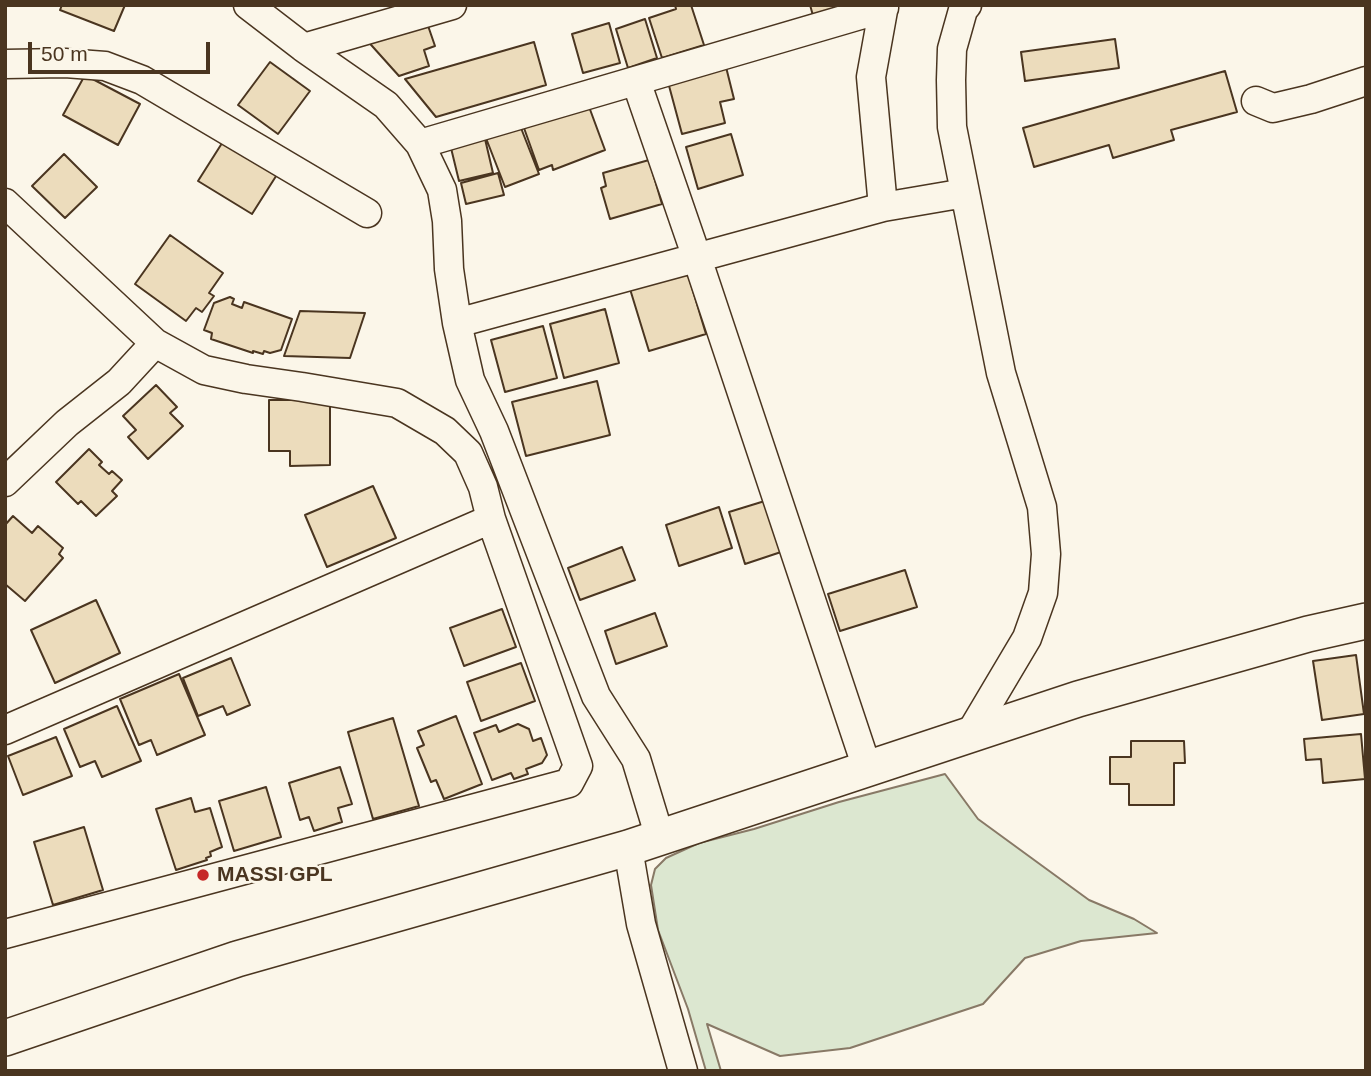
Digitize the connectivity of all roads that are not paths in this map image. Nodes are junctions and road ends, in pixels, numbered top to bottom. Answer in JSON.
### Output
{"nodes":[{"id":1,"x":248,"y":5,"type":"edge"},
{"id":2,"x":452,"y":5,"type":"edge"},
{"id":3,"x":967,"y":5,"type":"edge"},
{"id":4,"x":884,"y":7,"type":"edge"},
{"id":5,"x":304,"y":48,"type":"junction"},
{"id":6,"x":5,"y":64,"type":"edge"},
{"id":7,"x":636,"y":81,"type":"junction"},
{"id":8,"x":1366,"y":81,"type":"edge"},
{"id":9,"x":1256,"y":101,"type":"dead end"},
{"id":10,"x":420,"y":144,"type":"junction"},
{"id":11,"x":965,"y":193,"type":"junction"},
{"id":12,"x":5,"y":203,"type":"edge"},
{"id":13,"x":883,"y":207,"type":"junction"},
{"id":14,"x":367,"y":213,"type":"dead end"},
{"id":15,"x":697,"y":258,"type":"junction"},
{"id":16,"x":457,"y":323,"type":"junction"},
{"id":17,"x":155,"y":343,"type":"junction"},
{"id":18,"x":5,"y":482,"type":"edge"},
{"id":19,"x":491,"y":519,"type":"junction"},
{"id":20,"x":1366,"y":621,"type":"edge"},
{"id":21,"x":5,"y":730,"type":"edge"},
{"id":22,"x":970,"y":734,"type":"junction"},
{"id":23,"x":867,"y":768,"type":"junction"},
{"id":24,"x":644,"y":843,"type":"junction"},
{"id":25,"x":5,"y":934,"type":"edge"},
{"id":26,"x":5,"y":1038,"type":"edge"},
{"id":27,"x":683,"y":1071,"type":"edge"}],
"edges":[{"from":1,"to":5,"type":"street"},
{"from":2,"to":5,"type":"street"},
{"from":3,"to":11,"type":"street"},
{"from":4,"to":7,"type":"street"},
{"from":4,"to":13,"type":"street"},
{"from":5,"to":10,"type":"street"},
{"from":6,"to":14,"type":"street"},
{"from":7,"to":10,"type":"street"},
{"from":7,"to":15,"type":"street"},
{"from":8,"to":9,"type":"street"},
{"from":10,"to":16,"type":"street"},
{"from":11,"to":13,"type":"street"},
{"from":11,"to":22,"type":"street"},
{"from":12,"to":17,"type":"street"},
{"from":13,"to":15,"type":"street"},
{"from":15,"to":16,"type":"street"},
{"from":15,"to":23,"type":"street"},
{"from":16,"to":24,"type":"street"},
{"from":17,"to":18,"type":"street"},
{"from":17,"to":19,"type":"street"},
{"from":19,"to":21,"type":"street"},
{"from":19,"to":25,"type":"street"},
{"from":20,"to":22,"type":"main road"},
{"from":22,"to":23,"type":"main road"},
{"from":23,"to":24,"type":"main road"},
{"from":24,"to":26,"type":"main road"},
{"from":24,"to":27,"type":"street"}]}
